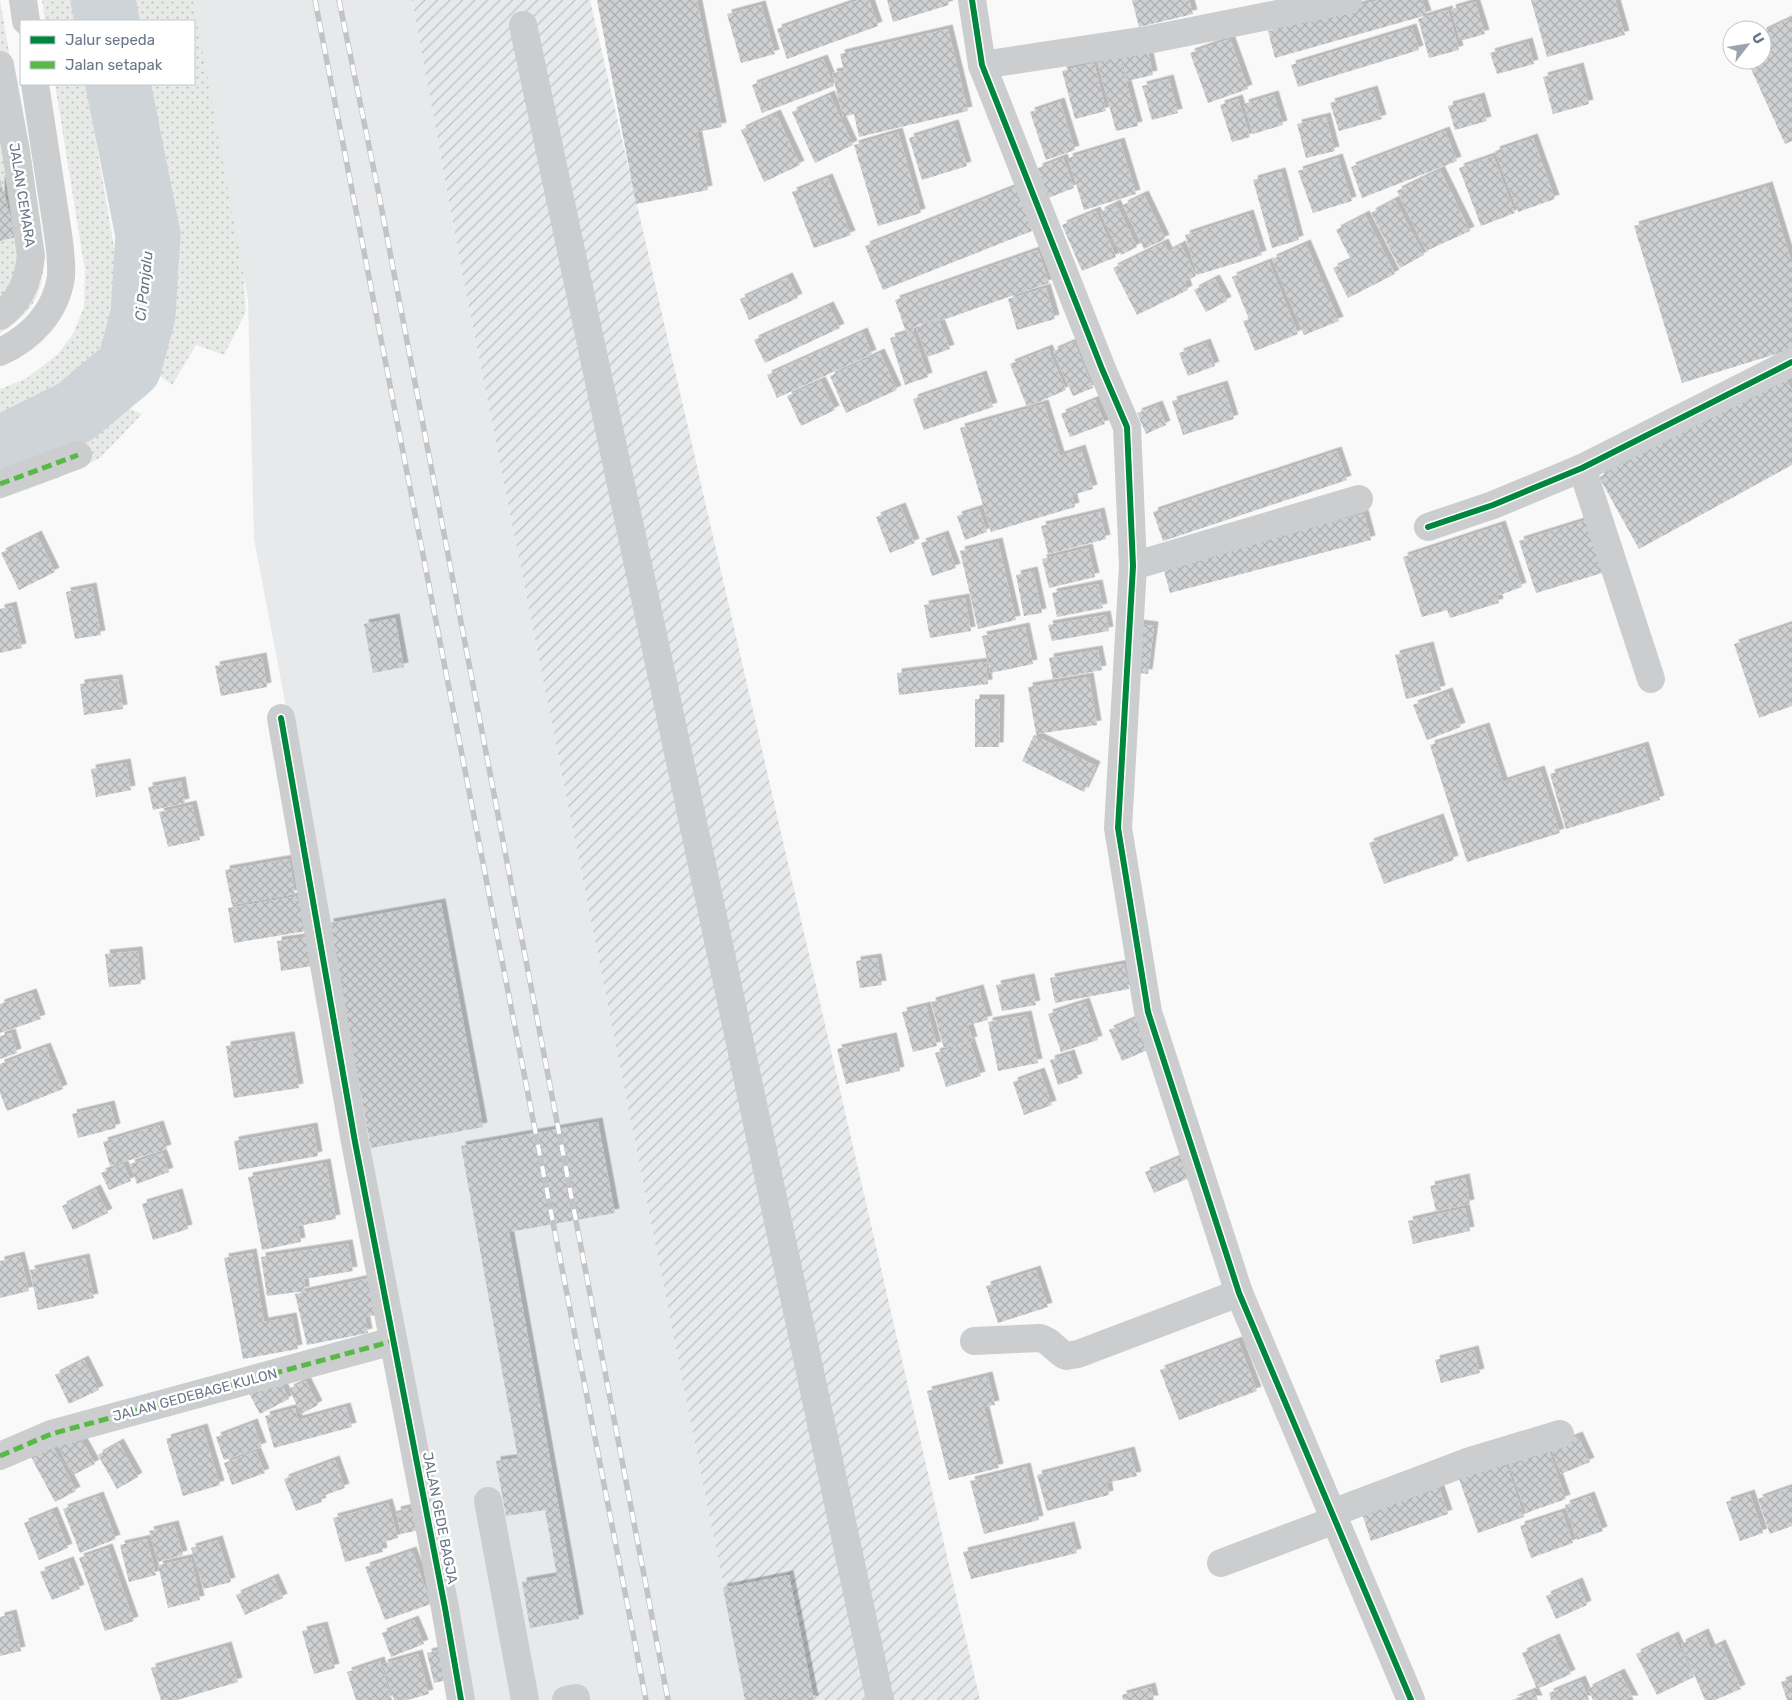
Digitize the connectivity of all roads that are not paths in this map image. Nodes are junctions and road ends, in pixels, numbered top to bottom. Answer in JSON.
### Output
{"nodes":[{"id":1,"x":23,"y":0,"type":"edge"},
{"id":2,"x":972,"y":0,"type":"edge"},
{"id":3,"x":1348,"y":0,"type":"edge"},
{"id":4,"x":26,"y":20,"type":"edge"},
{"id":5,"x":523,"y":25,"type":"dead end"},
{"id":6,"x":982,"y":65,"type":"junction"},
{"id":7,"x":0,"y":66,"type":"edge"},
{"id":8,"x":36,"y":85,"type":"edge"},
{"id":9,"x":8,"y":153,"type":"edge"},
{"id":10,"x":0,"y":316,"type":"edge"},
{"id":11,"x":0,"y":352,"type":"edge"},
{"id":12,"x":1792,"y":362,"type":"edge"},
{"id":13,"x":78,"y":455,"type":"dead end"},
{"id":14,"x":1582,"y":468,"type":"junction"},
{"id":15,"x":0,"y":484,"type":"edge"},
{"id":16,"x":1359,"y":499,"type":"dead end"},
{"id":17,"x":1428,"y":527,"type":"dead end"},
{"id":18,"x":1133,"y":566,"type":"junction"},
{"id":19,"x":1651,"y":679,"type":"dead end"},
{"id":20,"x":281,"y":718,"type":"dead end"},
{"id":21,"x":1239,"y":1292,"type":"junction"},
{"id":22,"x":393,"y":1341,"type":"junction"},
{"id":23,"x":974,"y":1341,"type":"dead end"},
{"id":24,"x":1560,"y":1434,"type":"dead end"},
{"id":25,"x":0,"y":1456,"type":"edge"},
{"id":26,"x":488,"y":1501,"type":"dead end"},
{"id":27,"x":1334,"y":1516,"type":"junction"},
{"id":28,"x":1221,"y":1562,"type":"dead end"},
{"id":29,"x":461,"y":1700,"type":"edge"},
{"id":30,"x":525,"y":1700,"type":"edge"},
{"id":31,"x":566,"y":1700,"type":"edge"},
{"id":32,"x":576,"y":1700,"type":"edge"},
{"id":33,"x":880,"y":1700,"type":"edge"},
{"id":34,"x":1411,"y":1700,"type":"edge"}],
"edges":[{"from":1,"to":4,"type":"street"},
{"from":2,"to":6,"type":"street"},
{"from":3,"to":6,"type":"street"},
{"from":5,"to":33,"type":"street"},
{"from":6,"to":18,"type":"street"},
{"from":7,"to":9,"type":"street","name":"JALAN CEMARA"},
{"from":8,"to":11,"type":"street"},
{"from":9,"to":10,"type":"street","name":"JALAN CEMARA"},
{"from":12,"to":14,"type":"street"},
{"from":13,"to":15,"type":"street"},
{"from":14,"to":17,"type":"street"},
{"from":14,"to":19,"type":"street"},
{"from":16,"to":18,"type":"street"},
{"from":18,"to":21,"type":"street"},
{"from":20,"to":22,"type":"street","name":"JALAN GEDE BAGJA"},
{"from":21,"to":23,"type":"street"},
{"from":21,"to":27,"type":"street"},
{"from":22,"to":25,"type":"street","name":"JALAN GEDEBAGE KULON"},
{"from":22,"to":29,"type":"street","name":"JALAN GEDE BAGJA"},
{"from":24,"to":27,"type":"street"},
{"from":26,"to":30,"type":"street"},
{"from":27,"to":28,"type":"street"},
{"from":27,"to":34,"type":"street"},
{"from":31,"to":32,"type":"street"}]}
